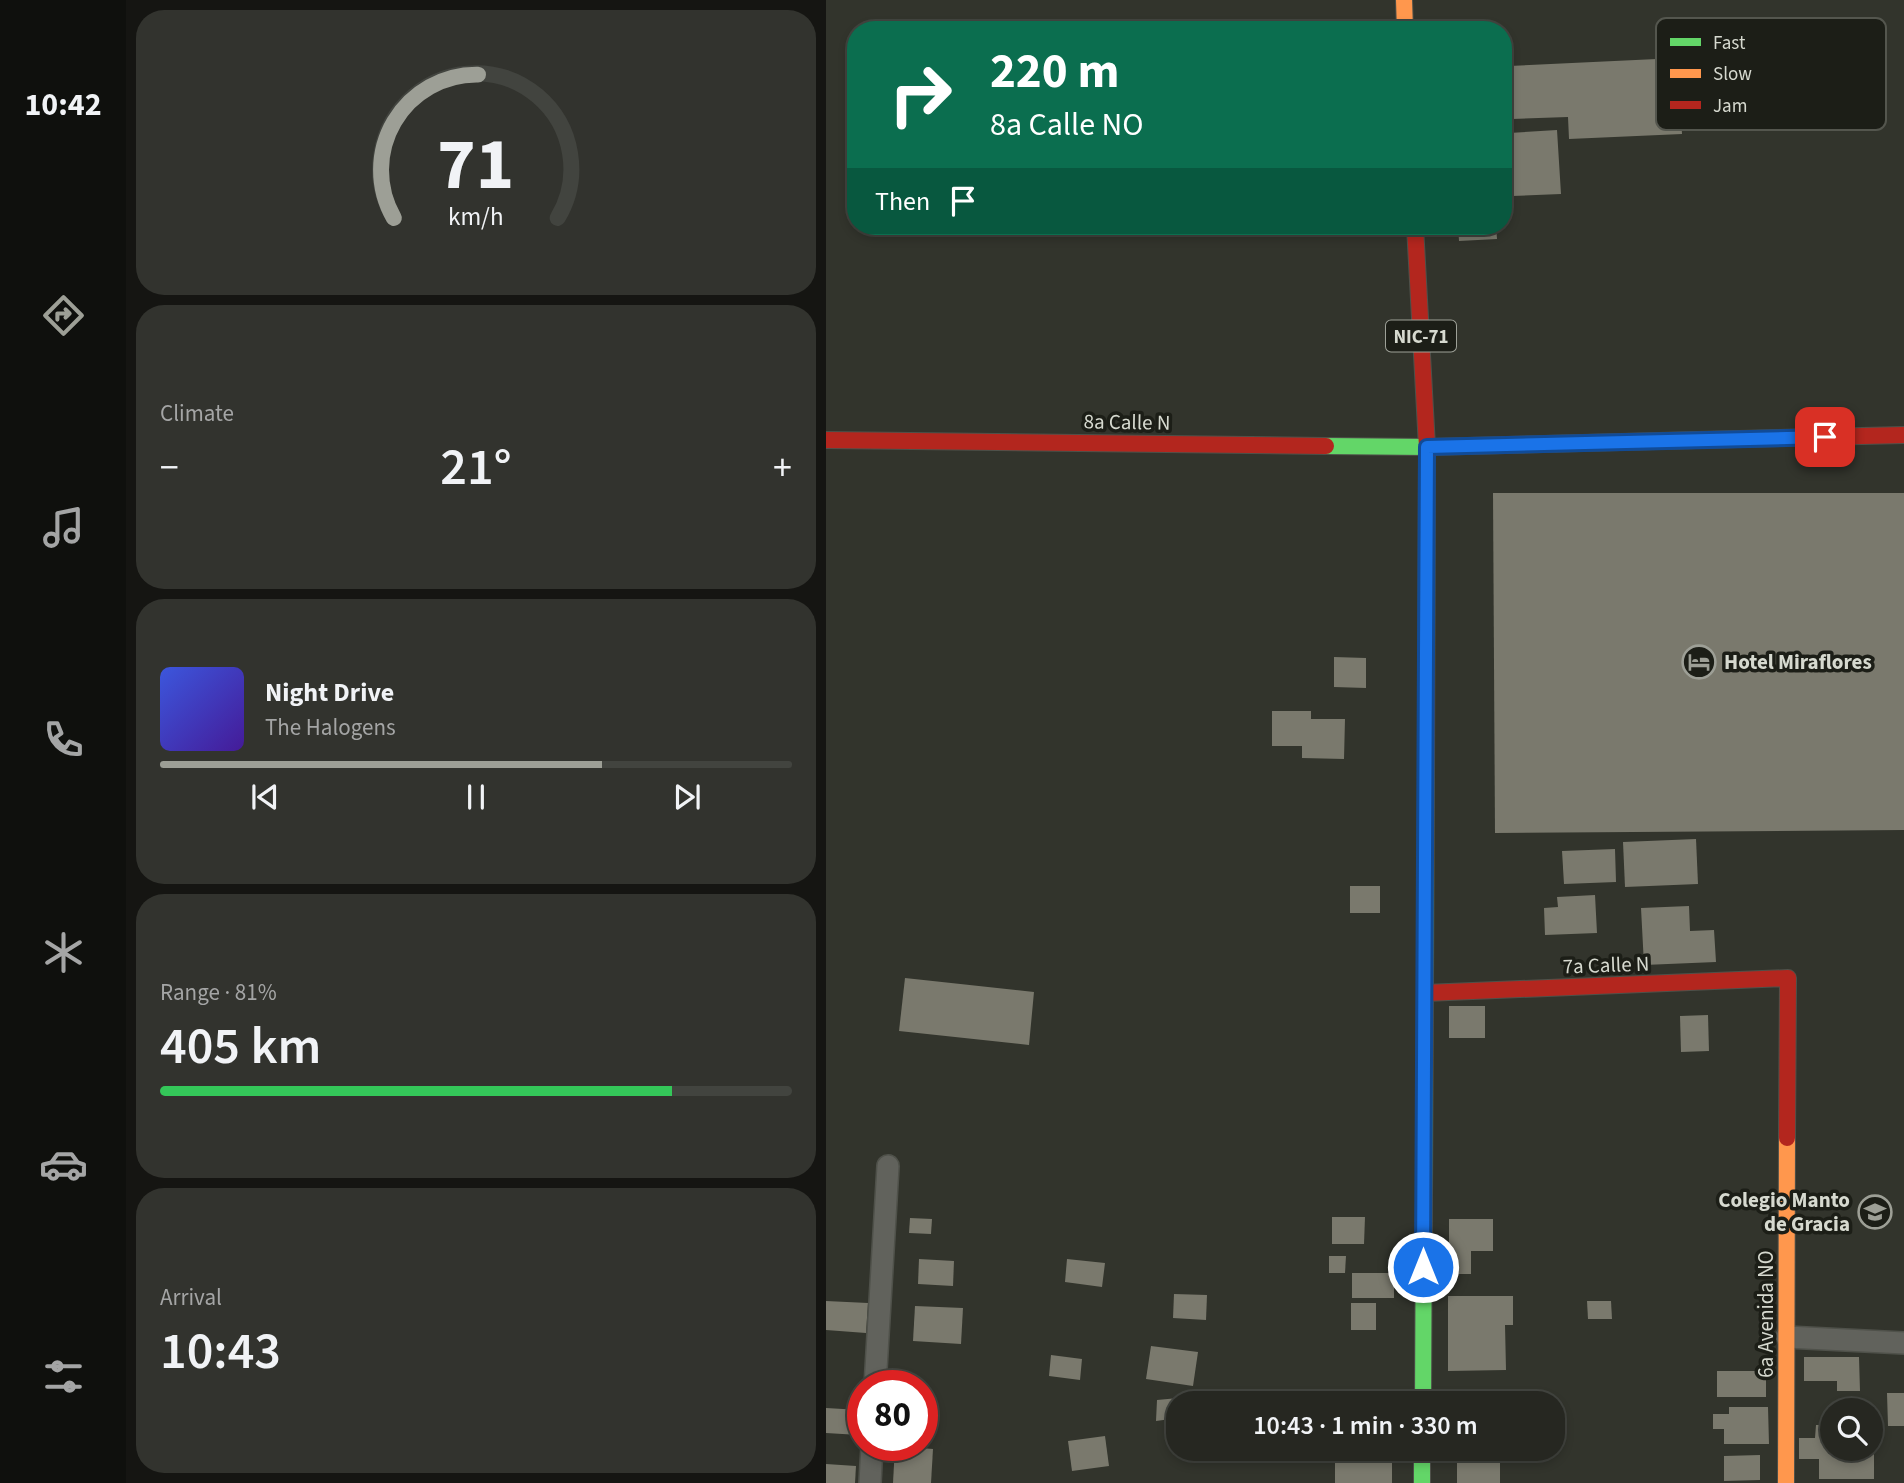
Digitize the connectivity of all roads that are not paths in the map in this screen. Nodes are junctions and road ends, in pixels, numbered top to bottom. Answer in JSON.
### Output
{"nodes":[{"id":1,"x":1404,"y":0,"type":"edge"},
{"id":2,"x":1405,"y":21,"type":"edge"},
{"id":3,"x":1415,"y":235,"type":"edge"},
{"id":4,"x":1904,"y":435,"type":"edge"},
{"id":5,"x":826,"y":440,"type":"edge"},
{"id":6,"x":1427,"y":447,"type":"junction"},
{"id":7,"x":1788,"y":978,"type":"joint"},
{"id":8,"x":1425,"y":993,"type":"junction"},
{"id":9,"x":888,"y":1166,"type":"dead end"},
{"id":10,"x":1787,"y":1337,"type":"junction"},
{"id":11,"x":1904,"y":1343,"type":"edge"},
{"id":12,"x":876,"y":1370,"type":"edge"},
{"id":13,"x":1423,"y":1391,"type":"edge"},
{"id":14,"x":871,"y":1461,"type":"edge"},
{"id":15,"x":1422,"y":1461,"type":"edge"},
{"id":16,"x":870,"y":1483,"type":"edge"},
{"id":17,"x":1422,"y":1483,"type":"edge"},
{"id":18,"x":1786,"y":1483,"type":"edge"}],
"edges":[{"from":1,"to":2,"type":"main road"},
{"from":3,"to":6,"type":"main road","number":"NIC-71"},
{"from":4,"to":6,"type":"main road","name":"8a Calle N"},
{"from":5,"to":6,"type":"main road","name":"8a Calle N"},
{"from":6,"to":8,"type":"main road","number":"NIC-71"},
{"from":7,"to":8,"type":"main road","name":"7a Calle N"},
{"from":7,"to":10,"type":"main road","name":"6a Avenida NO"},
{"from":8,"to":13,"type":"main road","number":"NIC-71"},
{"from":9,"to":12,"type":"street"},
{"from":10,"to":11,"type":"street"},
{"from":10,"to":18,"type":"main road","name":"6a Avenida NO"},
{"from":14,"to":16,"type":"street"},
{"from":15,"to":17,"type":"main road"}]}
